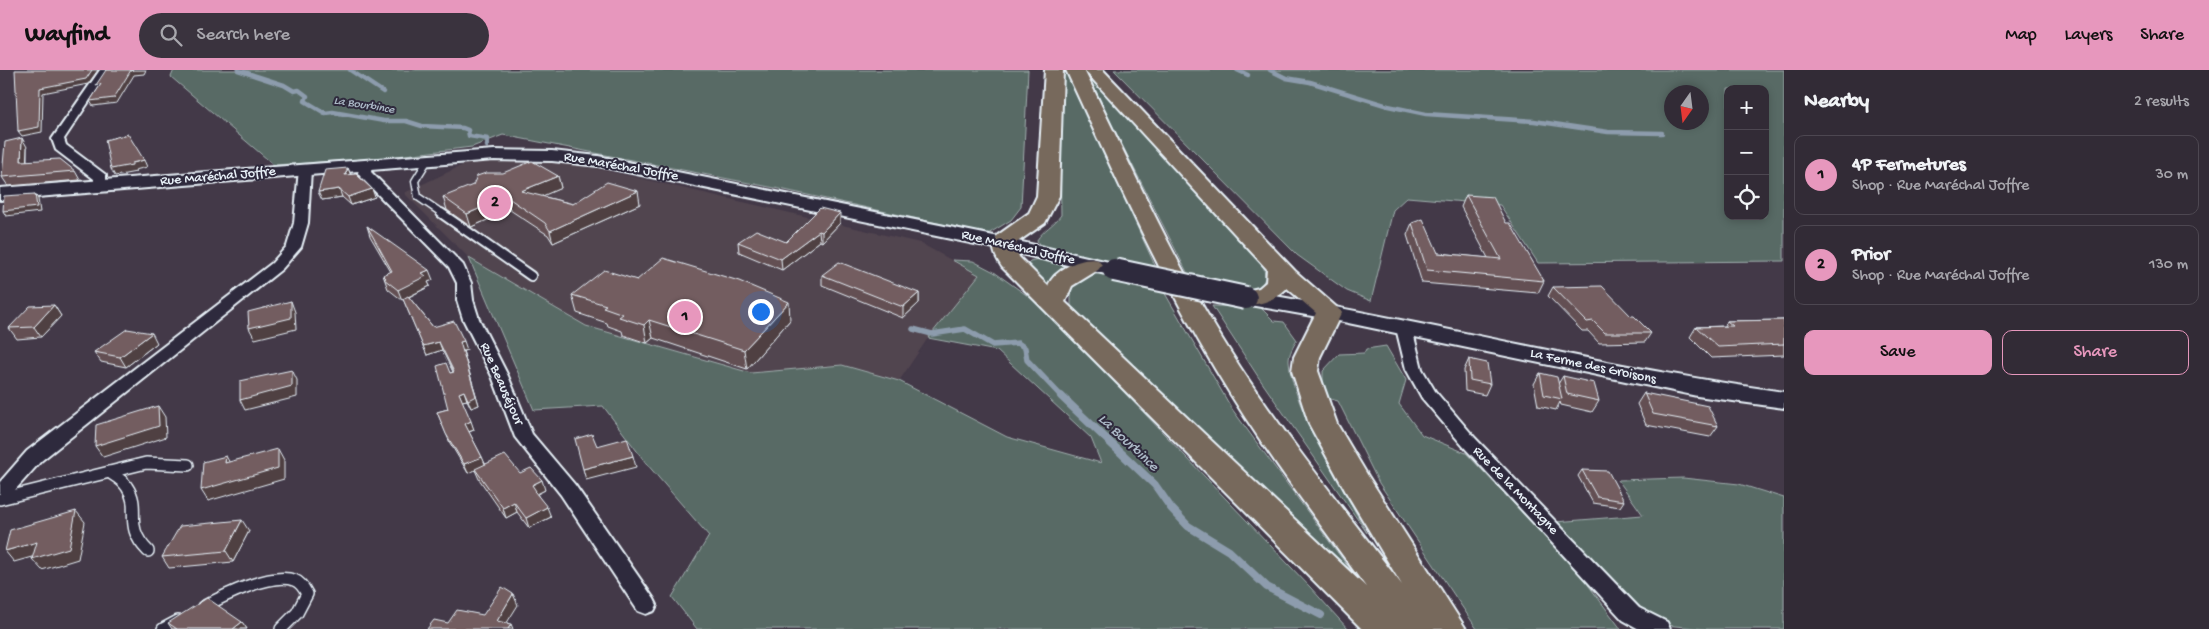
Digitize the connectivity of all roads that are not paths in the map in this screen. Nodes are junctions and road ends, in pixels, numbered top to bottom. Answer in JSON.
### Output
{"nodes":[{"id":1,"x":105,"y":70,"type":"edge"},
{"id":2,"x":1054,"y":70,"type":"edge"},
{"id":3,"x":1075,"y":70,"type":"edge"},
{"id":4,"x":1093,"y":70,"type":"edge"},
{"id":5,"x":428,"y":160,"type":"junction"},
{"id":6,"x":366,"y":164,"type":"junction"},
{"id":7,"x":305,"y":169,"type":"junction"},
{"id":8,"x":100,"y":187,"type":"junction"},
{"id":9,"x":0,"y":194,"type":"edge"},
{"id":10,"x":1004,"y":244,"type":"junction"},
{"id":11,"x":1090,"y":265,"type":"junction"},
{"id":12,"x":1279,"y":266,"type":"junction"},
{"id":13,"x":531,"y":276,"type":"dead end"},
{"id":14,"x":1246,"y":298,"type":"junction"},
{"id":15,"x":1053,"y":302,"type":"junction"},
{"id":16,"x":1329,"y":312,"type":"junction"},
{"id":17,"x":1404,"y":328,"type":"junction"},
{"id":18,"x":1784,"y":400,"type":"edge"},
{"id":19,"x":188,"y":465,"type":"dead end"},
{"id":20,"x":109,"y":472,"type":"junction"},
{"id":21,"x":0,"y":494,"type":"edge"},
{"id":22,"x":0,"y":499,"type":"edge"},
{"id":23,"x":148,"y":550,"type":"dead end"},
{"id":24,"x":646,"y":605,"type":"dead end"},
{"id":25,"x":163,"y":629,"type":"edge"},
{"id":26,"x":281,"y":629,"type":"edge"},
{"id":27,"x":1385,"y":629,"type":"edge"},
{"id":28,"x":1416,"y":629,"type":"edge"},
{"id":29,"x":1448,"y":629,"type":"edge"},
{"id":30,"x":1659,"y":629,"type":"edge"}],
"edges":[{"from":1,"to":8,"type":"street"},
{"from":2,"to":10,"type":"main road"},
{"from":3,"to":28,"type":"main road"},
{"from":4,"to":12,"type":"main road"},
{"from":5,"to":6,"type":"main road","name":"Rue Maréchal Joffre"},
{"from":5,"to":10,"type":"main road","name":"Rue Maréchal Joffre"},
{"from":5,"to":13,"type":"lane"},
{"from":6,"to":7,"type":"main road","name":"Rue Maréchal Joffre"},
{"from":6,"to":24,"type":"street","name":"Rue Beauséjour"},
{"from":7,"to":8,"type":"main road","name":"Rue Maréchal Joffre"},
{"from":7,"to":21,"type":"street"},
{"from":8,"to":9,"type":"main road","name":"Rue Maréchal Joffre"},
{"from":10,"to":11,"type":"main road","name":"Rue Maréchal Joffre"},
{"from":10,"to":15,"type":"main road"},
{"from":11,"to":14,"type":"main road","name":"Rue Maréchal Joffre","bridge":true},
{"from":11,"to":15,"type":"main road"},
{"from":12,"to":14,"type":"main road"},
{"from":12,"to":16,"type":"main road"},
{"from":14,"to":16,"type":"main road","name":"La Ferme des Groisons"},
{"from":15,"to":27,"type":"main road"},
{"from":16,"to":17,"type":"main road","name":"La Ferme des Groisons"},
{"from":16,"to":29,"type":"main road"},
{"from":17,"to":18,"type":"main road","name":"La Ferme des Groisons"},
{"from":17,"to":30,"type":"street","name":"Rue de la Montagne"},
{"from":19,"to":20,"type":"lane"},
{"from":20,"to":22,"type":"lane"},
{"from":20,"to":23,"type":"lane"},
{"from":25,"to":26,"type":"lane"}]}
